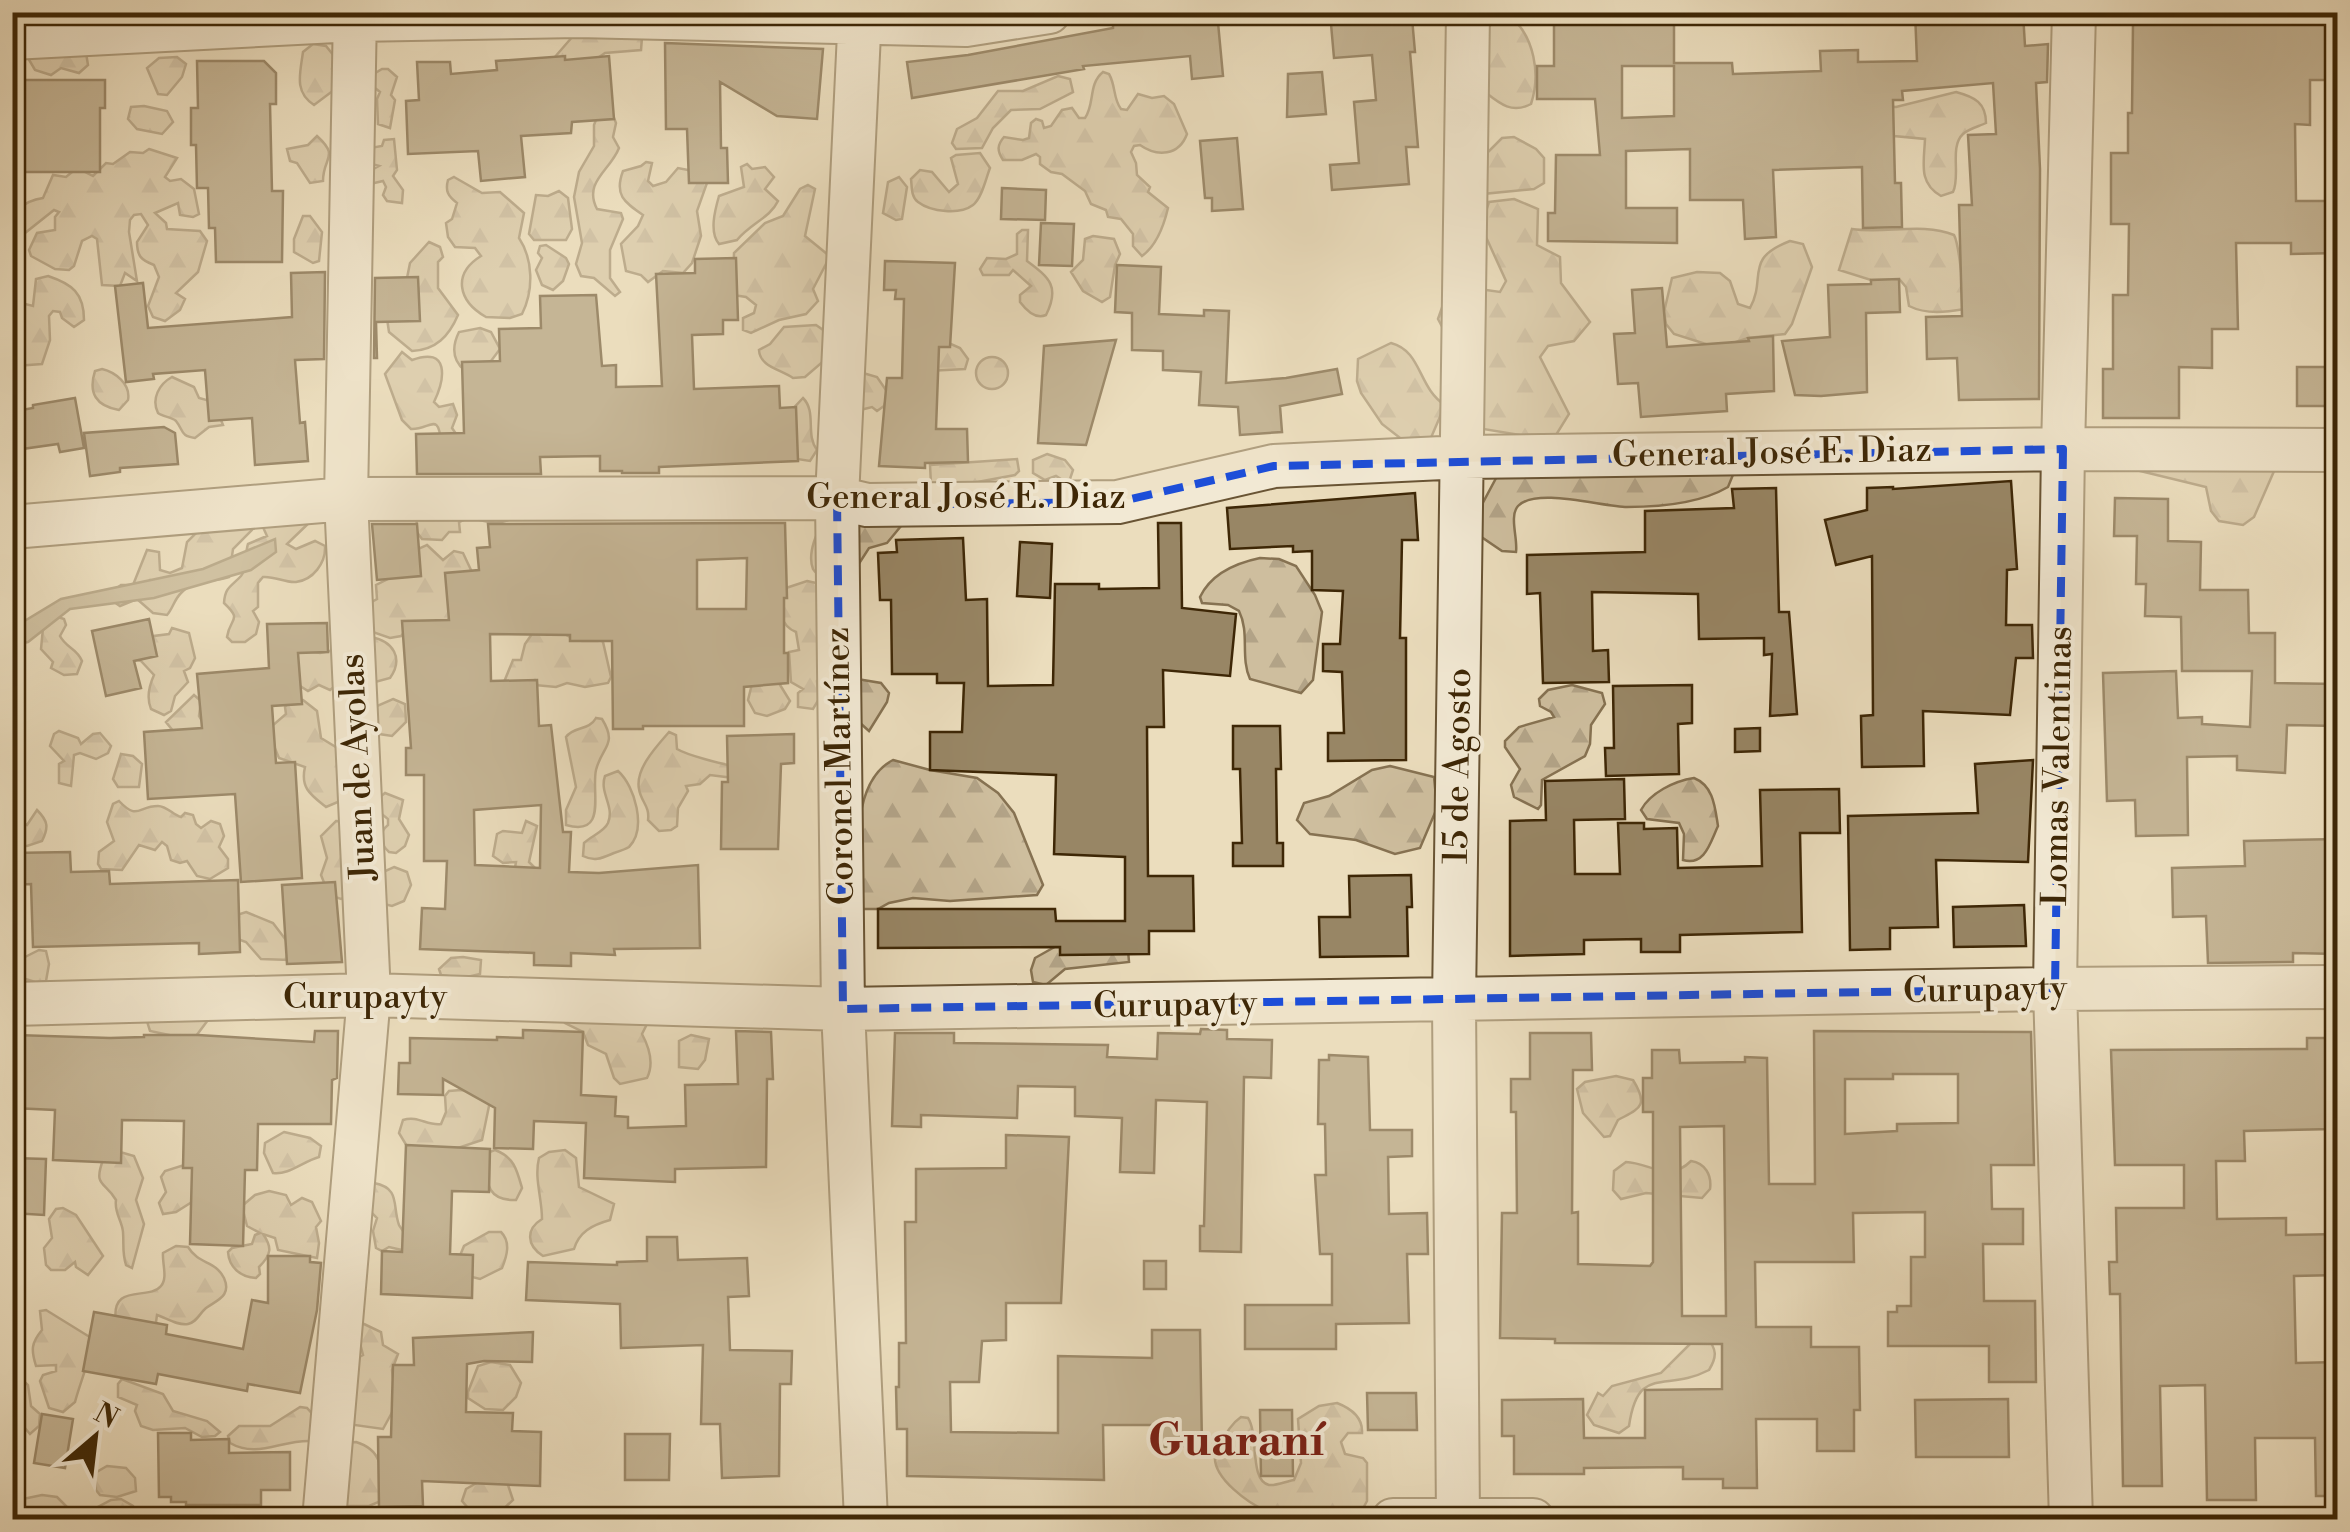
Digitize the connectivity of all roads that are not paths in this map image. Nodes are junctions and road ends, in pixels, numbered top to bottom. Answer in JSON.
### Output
{"nodes":[{"id":1,"x":1050,"y":12,"type":"edge"},
{"id":2,"x":1468,"y":12,"type":"edge"},
{"id":3,"x":2074,"y":12,"type":"edge"},
{"id":4,"x":355,"y":16,"type":"edge"},
{"id":5,"x":860,"y":18,"type":"edge"},
{"id":6,"x":12,"y":38,"type":"edge"},
{"id":7,"x":2063,"y":449,"type":"junction"},
{"id":8,"x":2338,"y":450,"type":"edge"},
{"id":9,"x":1464,"y":457,"type":"junction"},
{"id":10,"x":837,"y":498,"type":"junction"},
{"id":11,"x":346,"y":499,"type":"junction"},
{"id":12,"x":12,"y":527,"type":"edge"},
{"id":13,"x":2338,"y":987,"type":"edge"},
{"id":14,"x":2055,"y":989,"type":"junction"},
{"id":15,"x":369,"y":994,"type":"junction"},
{"id":16,"x":1454,"y":1001,"type":"junction"},
{"id":17,"x":12,"y":1004,"type":"edge"},
{"id":18,"x":843,"y":1009,"type":"junction"},
{"id":19,"x":1458,"y":1519,"type":"edge"},
{"id":20,"x":324,"y":1520,"type":"edge"},
{"id":21,"x":866,"y":1520,"type":"edge"},
{"id":22,"x":1393,"y":1520,"type":"edge"},
{"id":23,"x":1533,"y":1520,"type":"edge"},
{"id":24,"x":2071,"y":1520,"type":"edge"}],
"edges":[{"from":1,"to":5,"type":"street"},
{"from":2,"to":9,"type":"street","name":"15 de Agosto"},
{"from":3,"to":7,"type":"street","name":"Lomas Valentinas"},
{"from":4,"to":5,"type":"street"},
{"from":4,"to":6,"type":"street"},
{"from":4,"to":11,"type":"street","name":"Juan de Ayolas"},
{"from":5,"to":10,"type":"street","name":"Coronel Martínez"},
{"from":7,"to":8,"type":"street","name":"General José E. Diaz"},
{"from":7,"to":9,"type":"street","name":"General José E. Diaz"},
{"from":7,"to":14,"type":"street","name":"Lomas Valentinas"},
{"from":9,"to":10,"type":"street","name":"General José E. Diaz"},
{"from":9,"to":16,"type":"street","name":"15 de Agosto"},
{"from":10,"to":11,"type":"street","name":"General José E. Diaz"},
{"from":10,"to":18,"type":"street","name":"Coronel Martínez"},
{"from":11,"to":12,"type":"street","name":"General José E. Diaz"},
{"from":11,"to":15,"type":"street","name":"Juan de Ayolas"},
{"from":13,"to":14,"type":"street","name":"Curupayty"},
{"from":14,"to":16,"type":"street","name":"Curupayty"},
{"from":14,"to":24,"type":"street","name":"Lomas Valentinas"},
{"from":15,"to":17,"type":"street","name":"Curupayty"},
{"from":15,"to":18,"type":"street","name":"Curupayty"},
{"from":15,"to":20,"type":"street","name":"Juan de Ayolas"},
{"from":16,"to":18,"type":"street","name":"Curupayty"},
{"from":16,"to":19,"type":"street","name":"15 de Agosto"},
{"from":18,"to":21,"type":"street","name":"Coronel Martínez"},
{"from":19,"to":22,"type":"street"},
{"from":19,"to":23,"type":"street"}]}
